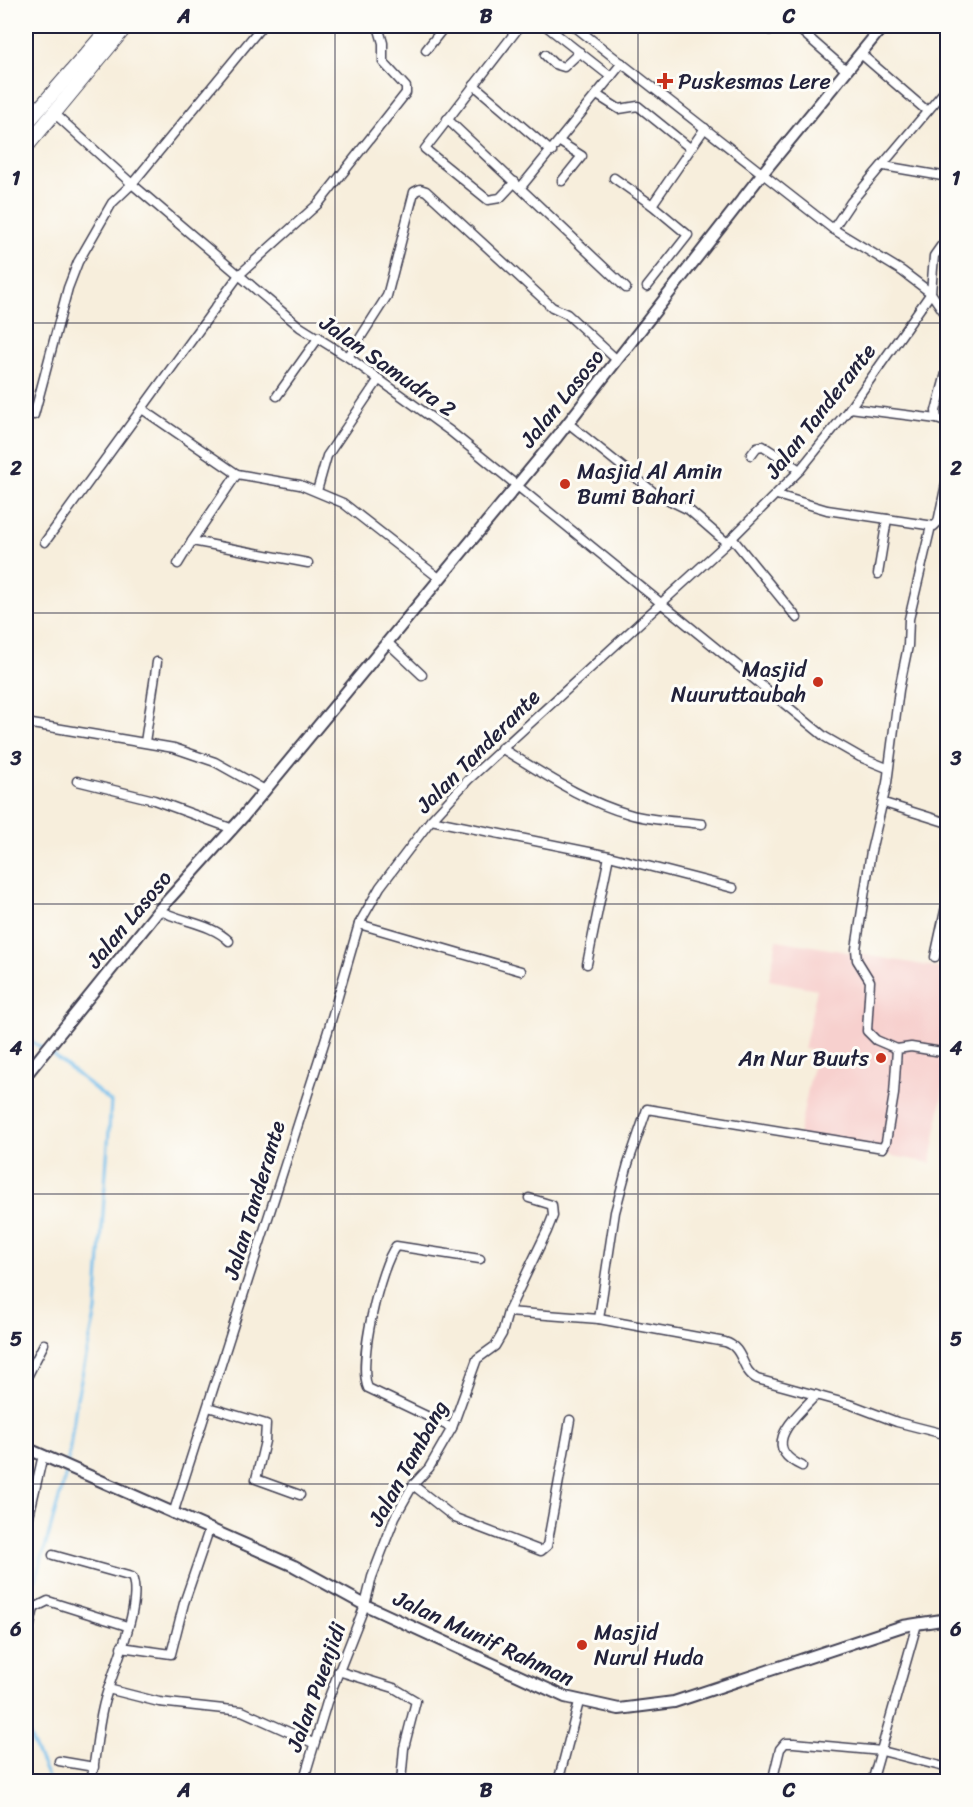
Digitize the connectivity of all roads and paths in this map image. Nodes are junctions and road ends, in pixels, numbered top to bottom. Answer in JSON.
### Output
{"nodes":[{"id":1,"x":111,"y":26,"type":"edge"},
{"id":2,"x":126,"y":26,"type":"edge"},
{"id":3,"x":262,"y":26,"type":"edge"},
{"id":4,"x":378,"y":26,"type":"edge"},
{"id":5,"x":445,"y":26,"type":"edge"},
{"id":6,"x":520,"y":26,"type":"edge"},
{"id":7,"x":546,"y":26,"type":"edge"},
{"id":8,"x":574,"y":26,"type":"edge"},
{"id":9,"x":762,"y":26,"type":"edge"},
{"id":10,"x":779,"y":26,"type":"edge"},
{"id":11,"x":883,"y":26,"type":"edge"},
{"id":12,"x":799,"y":29,"type":"dead end"},
{"id":13,"x":426,"y":50,"type":"dead end"},
{"id":14,"x":580,"y":52,"type":"junction"},
{"id":15,"x":861,"y":54,"type":"junction"},
{"id":16,"x":545,"y":55,"type":"dead end"},
{"id":17,"x":622,"y":63,"type":"junction"},
{"id":18,"x":847,"y":71,"type":"junction"},
{"id":19,"x":611,"y":77,"type":"junction"},
{"id":20,"x":474,"y":85,"type":"junction"},
{"id":21,"x":948,"y":87,"type":"edge"},
{"id":22,"x":597,"y":95,"type":"junction"},
{"id":23,"x":927,"y":111,"type":"junction"},
{"id":24,"x":54,"y":113,"type":"junction"},
{"id":25,"x":447,"y":118,"type":"junction"},
{"id":26,"x":26,"y":124,"type":"edge"},
{"id":27,"x":705,"y":128,"type":"junction"},
{"id":28,"x":560,"y":141,"type":"junction"},
{"id":29,"x":26,"y":147,"type":"edge"},
{"id":30,"x":690,"y":148,"type":"junction"},
{"id":31,"x":552,"y":152,"type":"junction"},
{"id":32,"x":884,"y":166,"type":"junction"},
{"id":33,"x":762,"y":174,"type":"junction"},
{"id":34,"x":948,"y":177,"type":"edge"},
{"id":35,"x":614,"y":178,"type":"dead end"},
{"id":36,"x":562,"y":181,"type":"dead end"},
{"id":37,"x":132,"y":184,"type":"junction"},
{"id":38,"x":518,"y":185,"type":"junction"},
{"id":39,"x":652,"y":205,"type":"junction"},
{"id":40,"x":833,"y":229,"type":"junction"},
{"id":41,"x":948,"y":245,"type":"edge"},
{"id":42,"x":240,"y":275,"type":"junction"},
{"id":43,"x":647,"y":287,"type":"dead end"},
{"id":44,"x":626,"y":288,"type":"dead end"},
{"id":45,"x":931,"y":293,"type":"junction"},
{"id":46,"x":948,"y":318,"type":"edge"},
{"id":47,"x":319,"y":337,"type":"junction"},
{"id":48,"x":348,"y":357,"type":"junction"},
{"id":49,"x":617,"y":360,"type":"junction"},
{"id":50,"x":948,"y":366,"type":"edge"},
{"id":51,"x":380,"y":380,"type":"junction"},
{"id":52,"x":277,"y":396,"type":"dead end"},
{"id":53,"x":850,"y":408,"type":"junction"},
{"id":54,"x":142,"y":409,"type":"junction"},
{"id":55,"x":34,"y":415,"type":"dead end"},
{"id":56,"x":937,"y":419,"type":"junction"},
{"id":57,"x":568,"y":423,"type":"junction"},
{"id":58,"x":948,"y":423,"type":"edge"},
{"id":59,"x":751,"y":455,"type":"dead end"},
{"id":60,"x":800,"y":470,"type":"junction"},
{"id":61,"x":237,"y":474,"type":"junction"},
{"id":62,"x":948,"y":474,"type":"edge"},
{"id":63,"x":517,"y":484,"type":"junction"},
{"id":64,"x":316,"y":491,"type":"junction"},
{"id":65,"x":777,"y":495,"type":"junction"},
{"id":66,"x":887,"y":519,"type":"junction"},
{"id":67,"x":931,"y":526,"type":"junction"},
{"id":68,"x":192,"y":541,"type":"junction"},
{"id":69,"x":729,"y":541,"type":"junction"},
{"id":70,"x":45,"y":542,"type":"dead end"},
{"id":71,"x":308,"y":562,"type":"dead end"},
{"id":72,"x":178,"y":564,"type":"dead end"},
{"id":73,"x":878,"y":574,"type":"dead end"},
{"id":74,"x":439,"y":578,"type":"junction"},
{"id":75,"x":662,"y":604,"type":"junction"},
{"id":76,"x":797,"y":618,"type":"dead end"},
{"id":77,"x":387,"y":642,"type":"junction"},
{"id":78,"x":157,"y":662,"type":"dead end"},
{"id":79,"x":422,"y":675,"type":"dead end"},
{"id":80,"x":26,"y":723,"type":"edge"},
{"id":81,"x":145,"y":742,"type":"junction"},
{"id":82,"x":501,"y":748,"type":"junction"},
{"id":83,"x":887,"y":768,"type":"junction"},
{"id":84,"x":77,"y":781,"type":"dead end"},
{"id":85,"x":265,"y":790,"type":"junction"},
{"id":86,"x":884,"y":803,"type":"junction"},
{"id":87,"x":431,"y":819,"type":"junction"},
{"id":88,"x":948,"y":822,"type":"edge"},
{"id":89,"x":702,"y":824,"type":"dead end"},
{"id":90,"x":233,"y":829,"type":"junction"},
{"id":91,"x":609,"y":856,"type":"junction"},
{"id":92,"x":733,"y":888,"type":"dead end"},
{"id":93,"x":948,"y":897,"type":"edge"},
{"id":94,"x":159,"y":910,"type":"junction"},
{"id":95,"x":359,"y":924,"type":"junction"},
{"id":96,"x":229,"y":941,"type":"dead end"},
{"id":97,"x":935,"y":957,"type":"dead end"},
{"id":98,"x":587,"y":964,"type":"dead end"},
{"id":99,"x":521,"y":971,"type":"dead end"},
{"id":100,"x":897,"y":1049,"type":"junction"},
{"id":101,"x":948,"y":1053,"type":"edge"},
{"id":102,"x":26,"y":1074,"type":"edge"},
{"id":103,"x":529,"y":1198,"type":"dead end"},
{"id":104,"x":480,"y":1259,"type":"dead end"},
{"id":105,"x":508,"y":1312,"type":"junction"},
{"id":106,"x":599,"y":1320,"type":"junction"},
{"id":107,"x":44,"y":1344,"type":"dead end"},
{"id":108,"x":26,"y":1379,"type":"edge"},
{"id":109,"x":816,"y":1395,"type":"junction"},
{"id":110,"x":208,"y":1407,"type":"junction"},
{"id":111,"x":570,"y":1420,"type":"dead end"},
{"id":112,"x":452,"y":1428,"type":"junction"},
{"id":113,"x":948,"y":1435,"type":"edge"},
{"id":114,"x":26,"y":1448,"type":"edge"},
{"id":115,"x":43,"y":1455,"type":"junction"},
{"id":116,"x":802,"y":1466,"type":"dead end"},
{"id":117,"x":413,"y":1485,"type":"junction"},
{"id":118,"x":300,"y":1495,"type":"dead end"},
{"id":119,"x":173,"y":1514,"type":"junction"},
{"id":120,"x":26,"y":1529,"type":"edge"},
{"id":121,"x":209,"y":1530,"type":"junction"},
{"id":122,"x":53,"y":1556,"type":"dead end"},
{"id":123,"x":365,"y":1605,"type":"junction"},
{"id":124,"x":948,"y":1618,"type":"edge"},
{"id":125,"x":918,"y":1624,"type":"junction"},
{"id":126,"x":127,"y":1626,"type":"junction"},
{"id":127,"x":26,"y":1642,"type":"edge"},
{"id":128,"x":121,"y":1647,"type":"junction"},
{"id":129,"x":338,"y":1671,"type":"junction"},
{"id":130,"x":108,"y":1689,"type":"junction"},
{"id":131,"x":579,"y":1702,"type":"junction"},
{"id":132,"x":313,"y":1743,"type":"junction"},
{"id":133,"x":882,"y":1751,"type":"junction"},
{"id":134,"x":59,"y":1761,"type":"dead end"},
{"id":135,"x":94,"y":1767,"type":"junction"},
{"id":136,"x":948,"y":1768,"type":"edge"},
{"id":137,"x":91,"y":1782,"type":"edge"},
{"id":138,"x":303,"y":1782,"type":"edge"},
{"id":139,"x":401,"y":1782,"type":"edge"},
{"id":140,"x":558,"y":1782,"type":"edge"},
{"id":141,"x":772,"y":1782,"type":"edge"},
{"id":142,"x":872,"y":1782,"type":"edge"}],
"edges":[{"from":1,"to":26,"type":"highway"},
{"from":2,"to":24,"type":"highway"},
{"from":3,"to":37,"type":"street"},
{"from":4,"to":42,"type":"street"},
{"from":5,"to":13,"type":"street"},
{"from":6,"to":20,"type":"street"},
{"from":7,"to":14,"type":"street"},
{"from":8,"to":17,"type":"street"},
{"from":9,"to":10,"type":"street"},
{"from":11,"to":15,"type":"street","name":"Jalan Lasoso"},
{"from":12,"to":18,"type":"street"},
{"from":14,"to":16,"type":"street"},
{"from":14,"to":19,"type":"street"},
{"from":15,"to":18,"type":"street","name":"Jalan Lasoso"},
{"from":15,"to":23,"type":"street"},
{"from":17,"to":19,"type":"street"},
{"from":17,"to":27,"type":"street"},
{"from":18,"to":33,"type":"street","name":"Jalan Lasoso"},
{"from":19,"to":22,"type":"street"},
{"from":20,"to":25,"type":"street"},
{"from":20,"to":31,"type":"street"},
{"from":21,"to":23,"type":"street"},
{"from":22,"to":28,"type":"street"},
{"from":22,"to":30,"type":"street"},
{"from":23,"to":32,"type":"street"},
{"from":24,"to":29,"type":"highway"},
{"from":24,"to":37,"type":"street","name":"Jalan Samudra 2"},
{"from":25,"to":38,"type":"street"},
{"from":25,"to":38,"type":"street"},
{"from":27,"to":30,"type":"street"},
{"from":27,"to":33,"type":"street"},
{"from":28,"to":31,"type":"street"},
{"from":28,"to":36,"type":"street"},
{"from":30,"to":39,"type":"street"},
{"from":31,"to":38,"type":"street"},
{"from":32,"to":34,"type":"street"},
{"from":32,"to":40,"type":"street"},
{"from":33,"to":40,"type":"street"},
{"from":33,"to":49,"type":"street","name":"Jalan Lasoso"},
{"from":35,"to":39,"type":"street"},
{"from":37,"to":42,"type":"street","name":"Jalan Samudra 2"},
{"from":37,"to":55,"type":"street"},
{"from":38,"to":44,"type":"street"},
{"from":39,"to":43,"type":"street"},
{"from":40,"to":45,"type":"street"},
{"from":41,"to":45,"type":"street"},
{"from":42,"to":47,"type":"street","name":"Jalan Samudra 2"},
{"from":42,"to":54,"type":"street"},
{"from":45,"to":46,"type":"street"},
{"from":45,"to":53,"type":"street","name":"Jalan Tanderante"},
{"from":47,"to":48,"type":"street","name":"Jalan Samudra 2"},
{"from":47,"to":52,"type":"street"},
{"from":48,"to":49,"type":"street"},
{"from":48,"to":51,"type":"street","name":"Jalan Samudra 2"},
{"from":49,"to":57,"type":"street","name":"Jalan Lasoso"},
{"from":50,"to":56,"type":"street"},
{"from":51,"to":63,"type":"street","name":"Jalan Samudra 2"},
{"from":51,"to":64,"type":"street"},
{"from":53,"to":56,"type":"street"},
{"from":53,"to":60,"type":"street","name":"Jalan Tanderante"},
{"from":54,"to":61,"type":"street"},
{"from":54,"to":70,"type":"street"},
{"from":56,"to":58,"type":"street"},
{"from":57,"to":63,"type":"street","name":"Jalan Lasoso"},
{"from":57,"to":69,"type":"street"},
{"from":59,"to":60,"type":"street"},
{"from":60,"to":65,"type":"street","name":"Jalan Tanderante"},
{"from":61,"to":64,"type":"street"},
{"from":61,"to":68,"type":"street"},
{"from":62,"to":67,"type":"street"},
{"from":63,"to":74,"type":"street","name":"Jalan Lasoso"},
{"from":63,"to":75,"type":"street","name":"Jalan Samudra 2"},
{"from":64,"to":74,"type":"street"},
{"from":65,"to":66,"type":"street"},
{"from":65,"to":69,"type":"street","name":"Jalan Tanderante"},
{"from":66,"to":67,"type":"street"},
{"from":66,"to":73,"type":"street"},
{"from":67,"to":83,"type":"street"},
{"from":68,"to":71,"type":"street"},
{"from":68,"to":72,"type":"street"},
{"from":69,"to":75,"type":"street","name":"Jalan Tanderante"},
{"from":69,"to":76,"type":"street"},
{"from":74,"to":77,"type":"street","name":"Jalan Lasoso"},
{"from":75,"to":82,"type":"street","name":"Jalan Tanderante"},
{"from":75,"to":83,"type":"street","name":"Jalan Samudra 2"},
{"from":77,"to":79,"type":"street"},
{"from":77,"to":85,"type":"street","name":"Jalan Lasoso"},
{"from":78,"to":81,"type":"street"},
{"from":80,"to":81,"type":"street"},
{"from":81,"to":85,"type":"street"},
{"from":82,"to":87,"type":"street","name":"Jalan Tanderante"},
{"from":82,"to":89,"type":"street"},
{"from":83,"to":86,"type":"street"},
{"from":84,"to":90,"type":"street"},
{"from":85,"to":90,"type":"street","name":"Jalan Lasoso"},
{"from":86,"to":88,"type":"street"},
{"from":86,"to":100,"type":"street"},
{"from":87,"to":91,"type":"street"},
{"from":87,"to":95,"type":"street","name":"Jalan Tanderante"},
{"from":90,"to":94,"type":"street","name":"Jalan Lasoso"},
{"from":91,"to":92,"type":"street"},
{"from":91,"to":98,"type":"street"},
{"from":93,"to":97,"type":"street"},
{"from":94,"to":96,"type":"street"},
{"from":94,"to":102,"type":"street","name":"Jalan Lasoso"},
{"from":95,"to":99,"type":"street"},
{"from":95,"to":110,"type":"street","name":"Jalan Tanderante"},
{"from":100,"to":101,"type":"street"},
{"from":100,"to":106,"type":"street"},
{"from":103,"to":105,"type":"street","name":"Jalan Tambang"},
{"from":104,"to":112,"type":"street"},
{"from":105,"to":106,"type":"street"},
{"from":105,"to":112,"type":"street","name":"Jalan Tambang"},
{"from":106,"to":109,"type":"street"},
{"from":107,"to":108,"type":"street"},
{"from":109,"to":113,"type":"street"},
{"from":109,"to":116,"type":"street"},
{"from":110,"to":118,"type":"street"},
{"from":110,"to":119,"type":"street","name":"Jalan Tanderante"},
{"from":111,"to":117,"type":"street"},
{"from":112,"to":117,"type":"street","name":"Jalan Tambang"},
{"from":114,"to":115,"type":"street","name":"Jalan Munif Rahman"},
{"from":115,"to":119,"type":"street","name":"Jalan Munif Rahman"},
{"from":115,"to":120,"type":"street"},
{"from":117,"to":123,"type":"street","name":"Jalan Tambang"},
{"from":119,"to":121,"type":"street","name":"Jalan Munif Rahman"},
{"from":121,"to":123,"type":"street","name":"Jalan Munif Rahman"},
{"from":121,"to":128,"type":"street"},
{"from":122,"to":126,"type":"street"},
{"from":123,"to":129,"type":"street","name":"Jalan Puenjidi"},
{"from":123,"to":131,"type":"street","name":"Jalan Munif Rahman"},
{"from":124,"to":125,"type":"street","name":"Jalan Munif Rahman"},
{"from":125,"to":131,"type":"street","name":"Jalan Munif Rahman"},
{"from":125,"to":133,"type":"street"},
{"from":126,"to":127,"type":"street"},
{"from":126,"to":128,"type":"street"},
{"from":128,"to":130,"type":"street"},
{"from":129,"to":132,"type":"street","name":"Jalan Puenjidi"},
{"from":129,"to":139,"type":"street"},
{"from":130,"to":132,"type":"street"},
{"from":130,"to":135,"type":"street"},
{"from":131,"to":140,"type":"street"},
{"from":132,"to":138,"type":"street","name":"Jalan Puenjidi"},
{"from":133,"to":136,"type":"street"},
{"from":133,"to":141,"type":"street"},
{"from":133,"to":142,"type":"street"},
{"from":134,"to":135,"type":"street"},
{"from":135,"to":137,"type":"street"}]}
